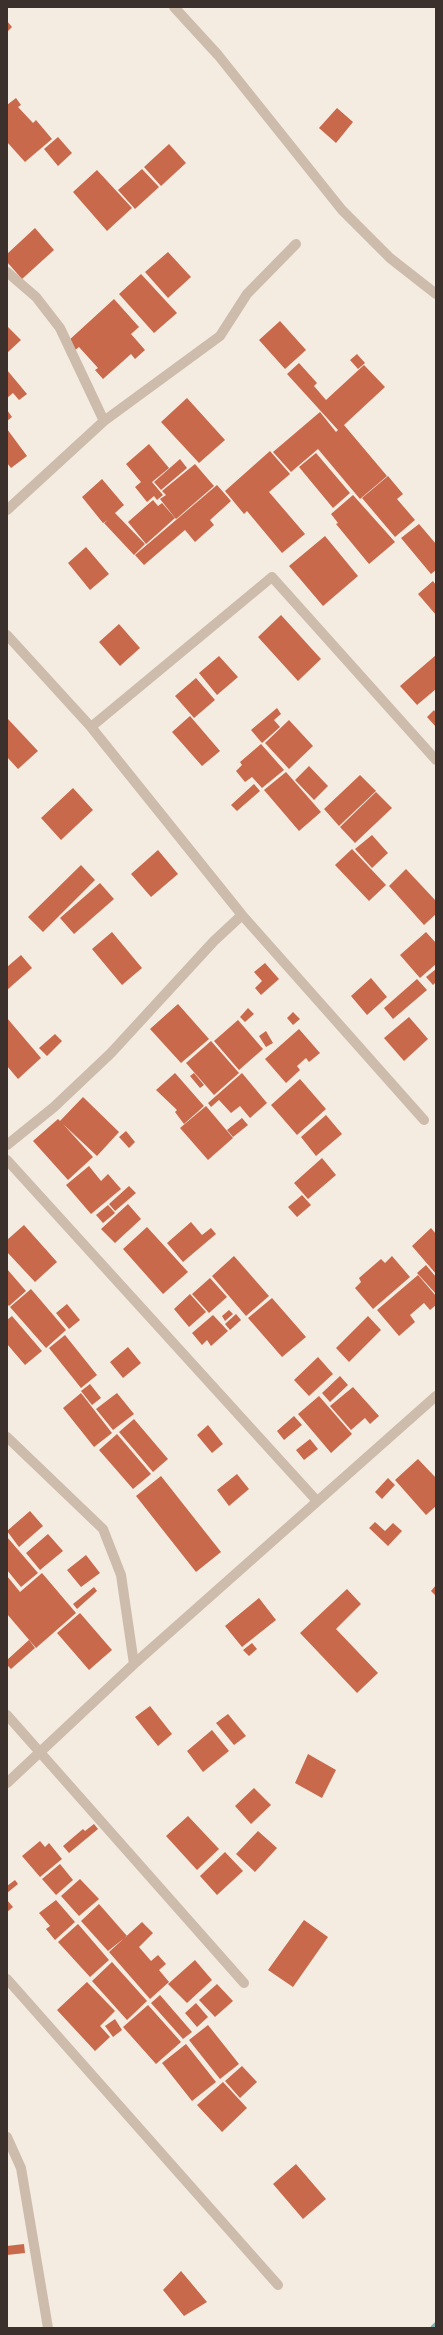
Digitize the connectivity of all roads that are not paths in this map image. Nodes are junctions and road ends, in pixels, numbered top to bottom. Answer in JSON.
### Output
{"nodes":[{"id":1,"x":174,"y":7,"type":"edge"},
{"id":2,"x":296,"y":244,"type":"dead end"},
{"id":3,"x":7,"y":272,"type":"edge"},
{"id":4,"x":436,"y":294,"type":"edge"},
{"id":5,"x":104,"y":422,"type":"junction"},
{"id":6,"x":7,"y":510,"type":"edge"},
{"id":7,"x":7,"y":635,"type":"edge"},
{"id":8,"x":91,"y":727,"type":"junction"},
{"id":9,"x":436,"y":760,"type":"edge"},
{"id":10,"x":242,"y":915,"type":"junction"},
{"id":11,"x":424,"y":1120,"type":"dead end"},
{"id":12,"x":7,"y":1145,"type":"edge"},
{"id":13,"x":7,"y":1160,"type":"edge"},
{"id":14,"x":436,"y":1396,"type":"edge"},
{"id":15,"x":7,"y":1437,"type":"edge"},
{"id":16,"x":317,"y":1500,"type":"junction"},
{"id":17,"x":134,"y":1664,"type":"junction"},
{"id":18,"x":7,"y":1715,"type":"edge"},
{"id":19,"x":40,"y":1753,"type":"junction"},
{"id":20,"x":7,"y":1783,"type":"edge"},
{"id":21,"x":7,"y":1979,"type":"edge"},
{"id":22,"x":244,"y":1983,"type":"dead end"},
{"id":23,"x":7,"y":2137,"type":"edge"},
{"id":24,"x":278,"y":2285,"type":"dead end"},
{"id":25,"x":48,"y":2328,"type":"edge"}],
"edges":[{"from":1,"to":4,"type":"street"},
{"from":2,"to":5,"type":"street"},
{"from":3,"to":5,"type":"street"},
{"from":5,"to":6,"type":"street"},
{"from":7,"to":8,"type":"street"},
{"from":8,"to":9,"type":"street"},
{"from":8,"to":10,"type":"street"},
{"from":10,"to":11,"type":"street"},
{"from":10,"to":12,"type":"street"},
{"from":13,"to":16,"type":"street"},
{"from":14,"to":16,"type":"street"},
{"from":15,"to":17,"type":"street"},
{"from":16,"to":17,"type":"street"},
{"from":17,"to":19,"type":"street"},
{"from":18,"to":19,"type":"street"},
{"from":19,"to":20,"type":"street"},
{"from":19,"to":22,"type":"street"},
{"from":21,"to":24,"type":"street"},
{"from":23,"to":25,"type":"street"}]}
